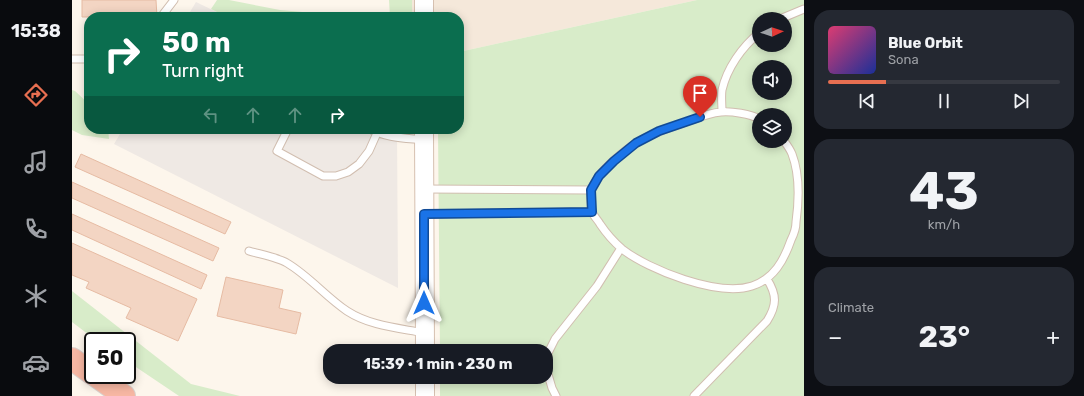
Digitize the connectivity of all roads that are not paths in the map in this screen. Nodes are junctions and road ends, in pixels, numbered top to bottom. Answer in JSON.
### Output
{"nodes":[{"id":1,"x":174,"y":0,"type":"edge"},
{"id":2,"x":424,"y":0,"type":"edge"},
{"id":3,"x":804,"y":9,"type":"edge"},
{"id":4,"x":165,"y":12,"type":"edge"},
{"id":5,"x":424,"y":12,"type":"edge"},
{"id":6,"x":792,"y":14,"type":"edge"},
{"id":7,"x":752,"y":39,"type":"edge"},
{"id":8,"x":72,"y":58,"type":"edge"},
{"id":9,"x":84,"y":59,"type":"edge"},
{"id":10,"x":722,"y":112,"type":"junction"},
{"id":11,"x":752,"y":116,"type":"edge"},
{"id":12,"x":286,"y":134,"type":"edge"},
{"id":13,"x":377,"y":134,"type":"edge"},
{"id":14,"x":382,"y":134,"type":"edge"},
{"id":15,"x":424,"y":134,"type":"edge"},
{"id":16,"x":789,"y":148,"type":"edge"},
{"id":17,"x":424,"y":189,"type":"junction"},
{"id":18,"x":591,"y":190,"type":"junction"},
{"id":19,"x":802,"y":201,"type":"edge"},
{"id":20,"x":592,"y":212,"type":"junction"},
{"id":21,"x":424,"y":214,"type":"junction"},
{"id":22,"x":621,"y":248,"type":"junction"},
{"id":23,"x":249,"y":251,"type":"dead end"},
{"id":24,"x":767,"y":279,"type":"junction"},
{"id":25,"x":424,"y":333,"type":"junction"},
{"id":26,"x":424,"y":344,"type":"edge"},
{"id":27,"x":72,"y":359,"type":"edge"},
{"id":28,"x":84,"y":367,"type":"edge"},
{"id":29,"x":108,"y":384,"type":"edge"},
{"id":30,"x":425,"y":384,"type":"edge"},
{"id":31,"x":124,"y":396,"type":"edge"},
{"id":32,"x":425,"y":396,"type":"edge"},
{"id":33,"x":556,"y":396,"type":"edge"},
{"id":34,"x":694,"y":396,"type":"edge"}],
"edges":[{"from":1,"to":4,"type":"lane"},
{"from":2,"to":5,"type":"main road"},
{"from":3,"to":6,"type":"lane"},
{"from":7,"to":10,"type":"lane"},
{"from":8,"to":9,"type":"lane"},
{"from":10,"to":11,"type":"lane"},
{"from":10,"to":18,"type":"lane"},
{"from":12,"to":13,"type":"lane"},
{"from":14,"to":15,"type":"lane"},
{"from":15,"to":17,"type":"main road"},
{"from":16,"to":19,"type":"lane"},
{"from":17,"to":18,"type":"lane"},
{"from":17,"to":21,"type":"main road"},
{"from":18,"to":20,"type":"lane"},
{"from":19,"to":24,"type":"lane"},
{"from":20,"to":21,"type":"lane"},
{"from":20,"to":22,"type":"lane"},
{"from":21,"to":25,"type":"main road"},
{"from":22,"to":24,"type":"lane"},
{"from":22,"to":33,"type":"lane"},
{"from":23,"to":25,"type":"lane"},
{"from":24,"to":34,"type":"lane"},
{"from":25,"to":26,"type":"main road"},
{"from":27,"to":28,"type":"highway"},
{"from":29,"to":31,"type":"highway"},
{"from":30,"to":32,"type":"main road"}]}
